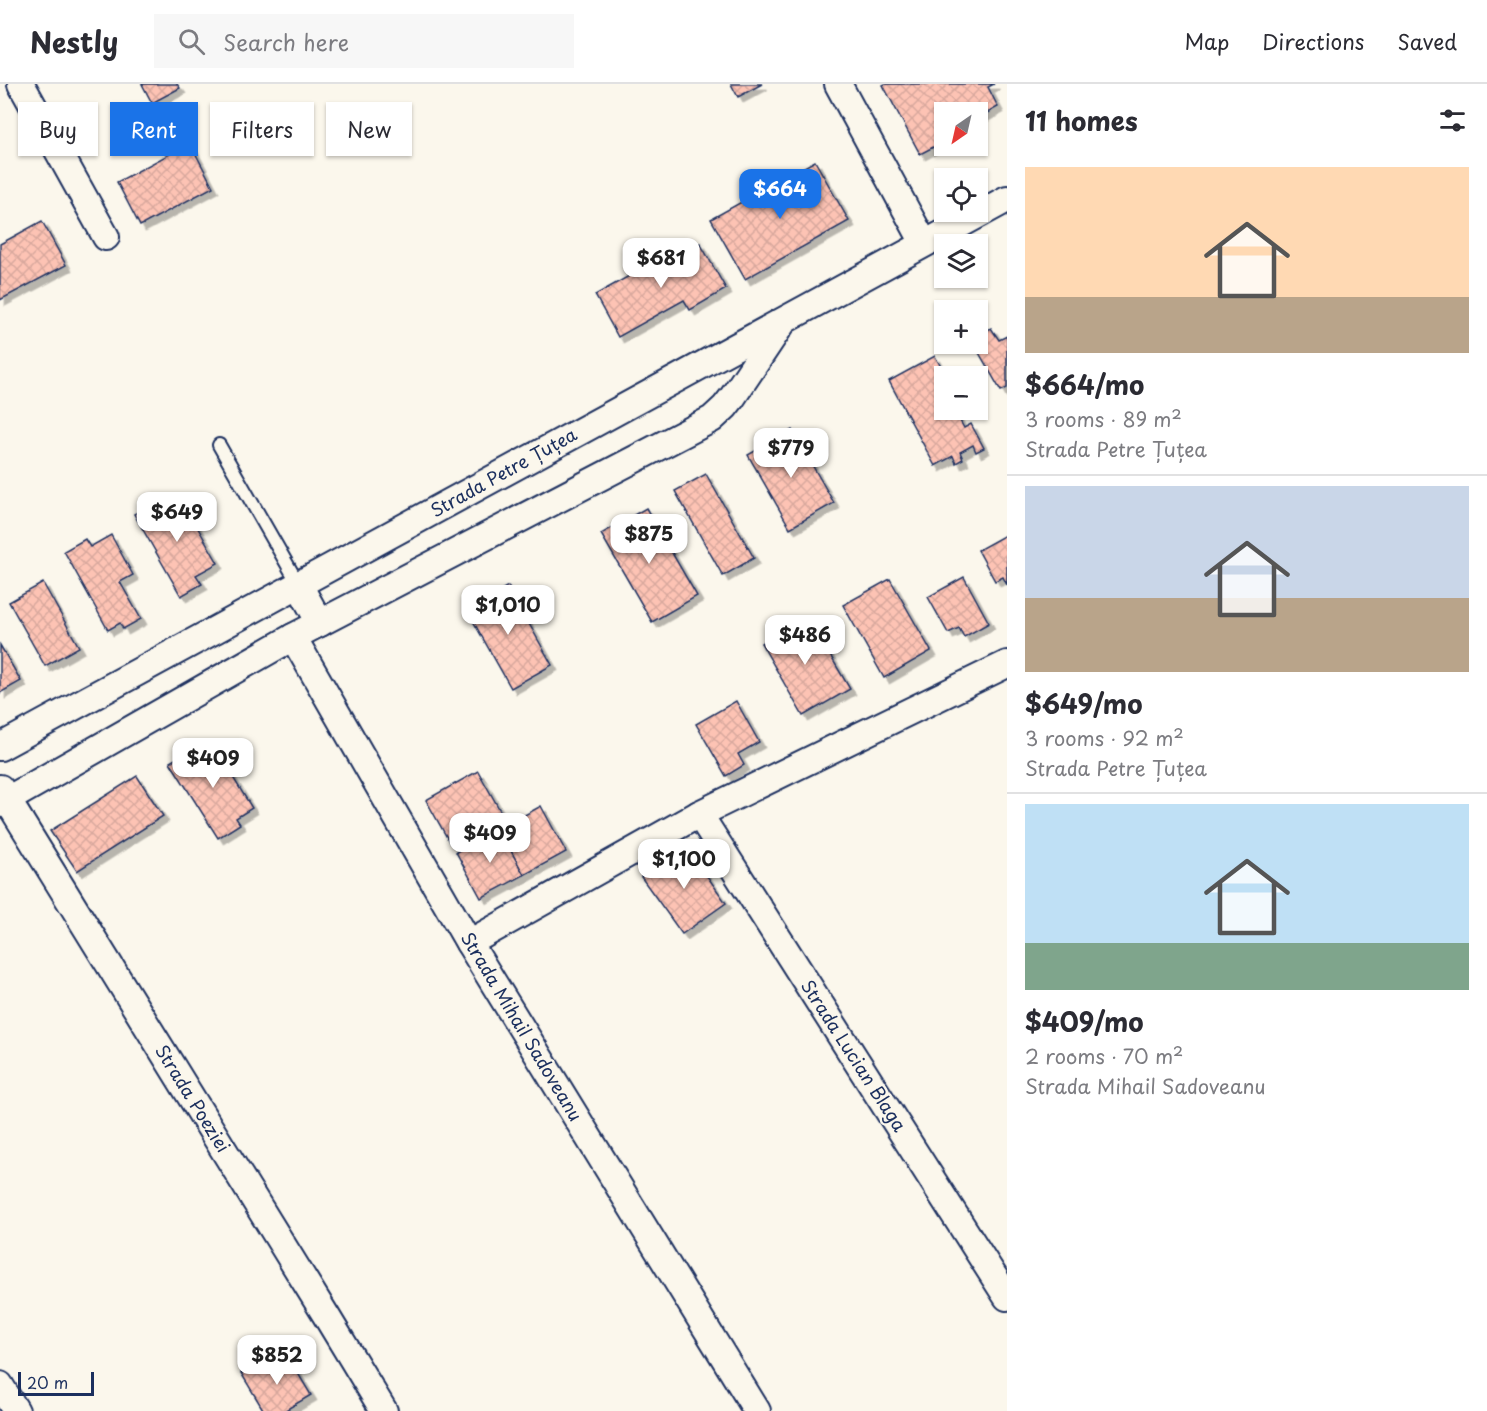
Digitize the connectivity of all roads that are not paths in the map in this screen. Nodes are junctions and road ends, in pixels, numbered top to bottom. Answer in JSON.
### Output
{"nodes":[{"id":1,"x":21,"y":84,"type":"edge"},
{"id":2,"x":838,"y":84,"type":"edge"},
{"id":3,"x":1007,"y":199,"type":"edge"},
{"id":4,"x":106,"y":237,"type":"dead end"},
{"id":5,"x":924,"y":243,"type":"junction"},
{"id":6,"x":786,"y":318,"type":"junction"},
{"id":7,"x":219,"y":445,"type":"dead end"},
{"id":8,"x":299,"y":585,"type":"junction"},
{"id":9,"x":320,"y":623,"type":"junction"},
{"id":10,"x":293,"y":637,"type":"junction"},
{"id":11,"x":1007,"y":664,"type":"edge"},
{"id":12,"x":0,"y":747,"type":"edge"},
{"id":13,"x":2,"y":797,"type":"edge"},
{"id":14,"x":699,"y":814,"type":"junction"},
{"id":15,"x":469,"y":942,"type":"junction"},
{"id":16,"x":1007,"y":1297,"type":"edge"},
{"id":17,"x":0,"y":1385,"type":"edge"},
{"id":18,"x":16,"y":1411,"type":"edge"},
{"id":19,"x":384,"y":1411,"type":"edge"},
{"id":20,"x":757,"y":1411,"type":"edge"}],
"edges":[{"from":1,"to":4,"type":"street"},
{"from":2,"to":5,"type":"street"},
{"from":3,"to":5,"type":"street","name":"Strada Petre Țuțea"},
{"from":5,"to":6,"type":"street","name":"Strada Petre Țuțea"},
{"from":6,"to":8,"type":"street","name":"Strada Petre Țuțea"},
{"from":6,"to":9,"type":"street"},
{"from":7,"to":8,"type":"lane"},
{"from":8,"to":9,"type":"street"},
{"from":8,"to":12,"type":"street","name":"Strada Petre Țuțea"},
{"from":9,"to":10,"type":"street"},
{"from":10,"to":13,"type":"street"},
{"from":10,"to":15,"type":"street","name":"Strada Mihail Sadoveanu"},
{"from":11,"to":14,"type":"street"},
{"from":13,"to":19,"type":"street","name":"Strada Poeziei"},
{"from":14,"to":15,"type":"street"},
{"from":14,"to":16,"type":"street","name":"Strada Lucian Blaga"},
{"from":15,"to":20,"type":"street","name":"Strada Mihail Sadoveanu"},
{"from":17,"to":18,"type":"street"}]}
